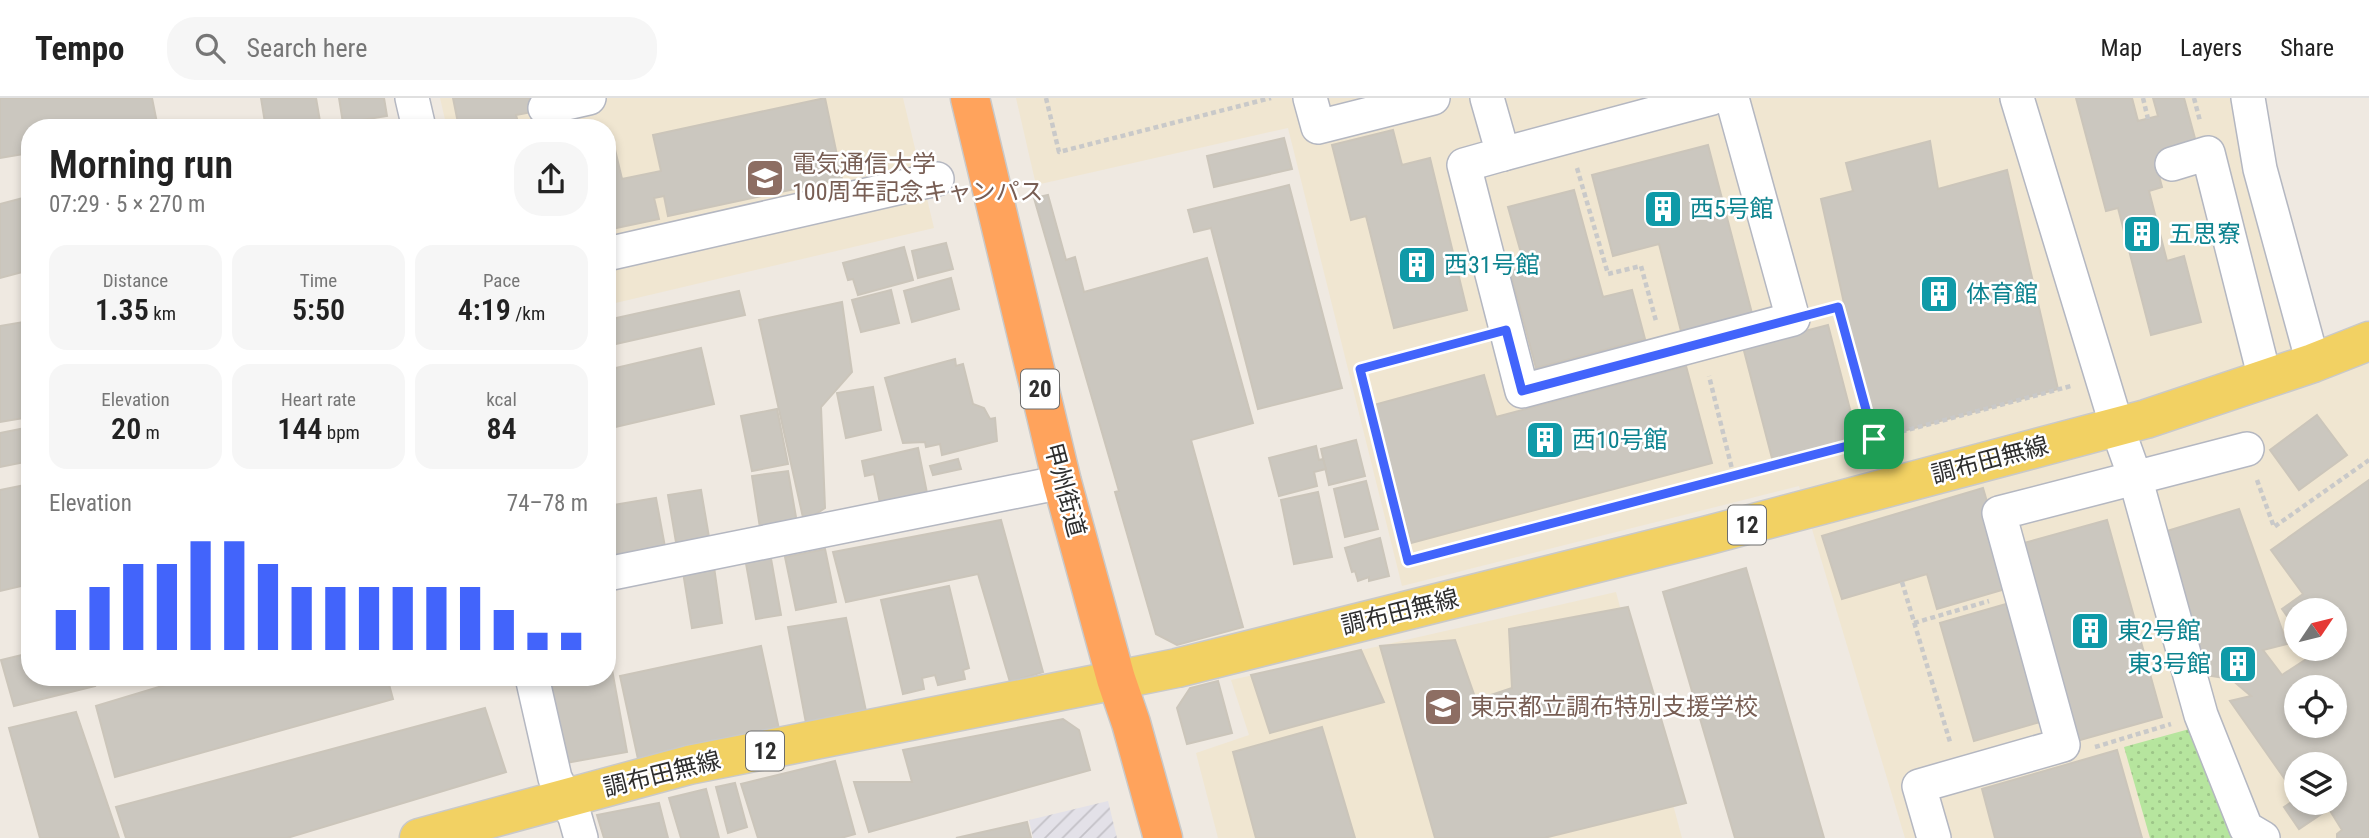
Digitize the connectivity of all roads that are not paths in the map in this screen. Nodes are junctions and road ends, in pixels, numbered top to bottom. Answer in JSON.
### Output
{"nodes":[{"id":1,"x":412,"y":98,"type":"edge"},
{"id":2,"x":589,"y":98,"type":"edge"},
{"id":3,"x":970,"y":98,"type":"edge"},
{"id":4,"x":1310,"y":98,"type":"edge"},
{"id":5,"x":1433,"y":98,"type":"edge"},
{"id":6,"x":1487,"y":98,"type":"edge"},
{"id":7,"x":1712,"y":98,"type":"edge"},
{"id":8,"x":1732,"y":98,"type":"edge"},
{"id":9,"x":2017,"y":98,"type":"edge"},
{"id":10,"x":2248,"y":98,"type":"edge"},
{"id":11,"x":546,"y":111,"type":"edge"},
{"id":12,"x":417,"y":119,"type":"edge"},
{"id":13,"x":1503,"y":154,"type":"junction"},
{"id":14,"x":2172,"y":164,"type":"dead end"},
{"id":15,"x":937,"y":179,"type":"dead end"},
{"id":16,"x":616,"y":252,"type":"edge"},
{"id":17,"x":2369,"y":341,"type":"edge"},
{"id":18,"x":2314,"y":363,"type":"junction"},
{"id":19,"x":2265,"y":379,"type":"junction"},
{"id":20,"x":2117,"y":427,"type":"junction"},
{"id":21,"x":2247,"y":449,"type":"road end"},
{"id":22,"x":2135,"y":477,"type":"junction"},
{"id":23,"x":1062,"y":482,"type":"junction"},
{"id":24,"x":616,"y":573,"type":"edge"},
{"id":25,"x":1116,"y":680,"type":"junction"},
{"id":26,"x":534,"y":686,"type":"edge"},
{"id":27,"x":564,"y":798,"type":"junction"},
{"id":28,"x":419,"y":838,"type":"edge"},
{"id":29,"x":581,"y":838,"type":"edge"},
{"id":30,"x":1163,"y":838,"type":"edge"},
{"id":31,"x":1934,"y":838,"type":"edge"},
{"id":32,"x":2263,"y":838,"type":"edge"}],
"edges":[{"from":1,"to":12,"type":"street"},
{"from":2,"to":11,"type":"street"},
{"from":3,"to":23,"type":"highway","name":"甲州街道","number":"20"},
{"from":4,"to":5,"type":"street"},
{"from":6,"to":13,"type":"street"},
{"from":7,"to":13,"type":"street"},
{"from":8,"to":13,"type":"street"},
{"from":9,"to":20,"type":"street"},
{"from":10,"to":18,"type":"street"},
{"from":14,"to":19,"type":"street"},
{"from":15,"to":16,"type":"street"},
{"from":17,"to":18,"type":"main road","name":"調布田無線","number":"12"},
{"from":18,"to":19,"type":"main road","name":"調布田無線","number":"12"},
{"from":19,"to":20,"type":"main road","name":"調布田無線","number":"12"},
{"from":20,"to":22,"type":"street"},
{"from":20,"to":25,"type":"main road","name":"調布田無線","number":"12"},
{"from":21,"to":22,"type":"street"},
{"from":22,"to":31,"type":"street"},
{"from":22,"to":32,"type":"street"},
{"from":23,"to":24,"type":"street"},
{"from":23,"to":25,"type":"highway","name":"甲州街道","number":"20"},
{"from":25,"to":27,"type":"main road","name":"調布田無線","number":"12"},
{"from":25,"to":30,"type":"highway","name":"甲州街道","number":"20"},
{"from":26,"to":27,"type":"street"},
{"from":27,"to":28,"type":"main road","name":"調布田無線","number":"12"},
{"from":27,"to":29,"type":"street"}]}
